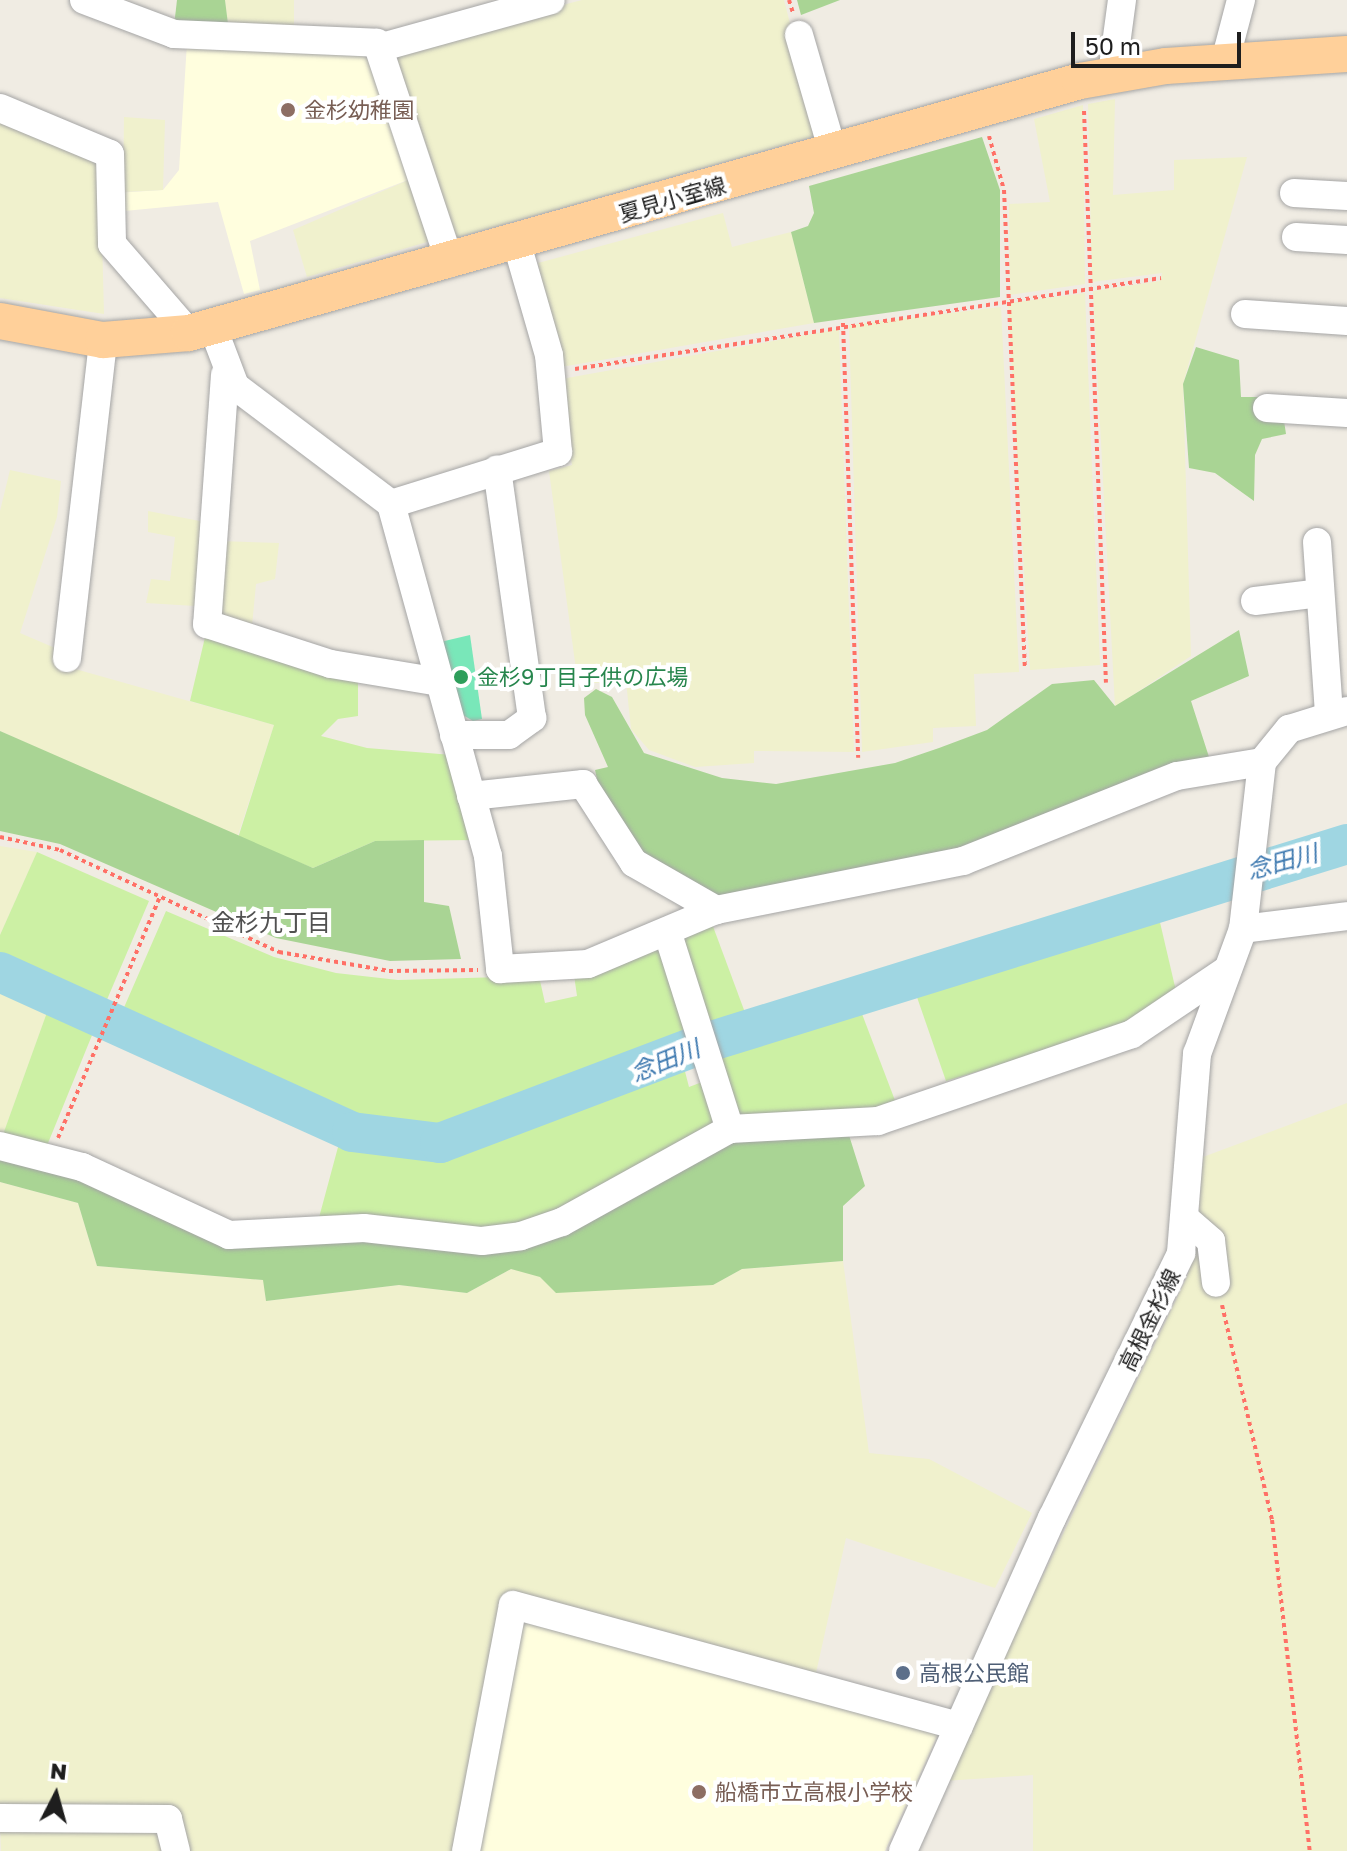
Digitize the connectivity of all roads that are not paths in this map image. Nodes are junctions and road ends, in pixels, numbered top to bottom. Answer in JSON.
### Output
{"nodes":[{"id":1,"x":84,"y":0,"type":"edge"},
{"id":2,"x":551,"y":0,"type":"edge"},
{"id":3,"x":1122,"y":0,"type":"edge"},
{"id":4,"x":1241,"y":0,"type":"edge"},
{"id":5,"x":456,"y":13,"type":"edge"},
{"id":6,"x":799,"y":35,"type":"dead end"},
{"id":7,"x":382,"y":47,"type":"junction"},
{"id":8,"x":1347,"y":54,"type":"edge"},
{"id":9,"x":1225,"y":61,"type":"junction"},
{"id":10,"x":1096,"y":77,"type":"junction"},
{"id":11,"x":0,"y":108,"type":"edge"},
{"id":12,"x":833,"y":152,"type":"junction"},
{"id":13,"x":1294,"y":193,"type":"dead end"},
{"id":14,"x":1347,"y":196,"type":"edge"},
{"id":15,"x":1296,"y":237,"type":"dead end"},
{"id":16,"x":1347,"y":240,"type":"edge"},
{"id":17,"x":517,"y":244,"type":"junction"},
{"id":18,"x":450,"y":263,"type":"junction"},
{"id":19,"x":1245,"y":314,"type":"dead end"},
{"id":20,"x":0,"y":321,"type":"edge"},
{"id":21,"x":1347,"y":321,"type":"edge"},
{"id":22,"x":201,"y":330,"type":"junction"},
{"id":23,"x":103,"y":340,"type":"junction"},
{"id":24,"x":225,"y":375,"type":"junction"},
{"id":25,"x":1267,"y":408,"type":"dead end"},
{"id":26,"x":1347,"y":413,"type":"edge"},
{"id":27,"x":497,"y":469,"type":"junction"},
{"id":28,"x":391,"y":504,"type":"junction"},
{"id":29,"x":1317,"y":542,"type":"dead end"},
{"id":30,"x":1320,"y":593,"type":"junction"},
{"id":31,"x":1255,"y":601,"type":"dead end"},
{"id":32,"x":67,"y":658,"type":"dead end"},
{"id":33,"x":440,"y":682,"type":"junction"},
{"id":34,"x":1338,"y":712,"type":"edge"},
{"id":35,"x":454,"y":735,"type":"junction"},
{"id":36,"x":1258,"y":772,"type":"junction"},
{"id":37,"x":471,"y":796,"type":"junction"},
{"id":38,"x":716,"y":910,"type":"junction"},
{"id":39,"x":1347,"y":916,"type":"edge"},
{"id":40,"x":1244,"y":921,"type":"junction"},
{"id":41,"x":668,"y":934,"type":"junction"},
{"id":42,"x":1224,"y":972,"type":"junction"},
{"id":43,"x":730,"y":1129,"type":"junction"},
{"id":44,"x":0,"y":1146,"type":"edge"},
{"id":45,"x":1187,"y":1220,"type":"junction"},
{"id":46,"x":1216,"y":1283,"type":"road end"},
{"id":47,"x":959,"y":1726,"type":"junction"},
{"id":48,"x":0,"y":1818,"type":"edge"},
{"id":49,"x":176,"y":1851,"type":"edge"},
{"id":50,"x":466,"y":1851,"type":"edge"},
{"id":51,"x":903,"y":1851,"type":"edge"}],
"edges":[{"from":1,"to":7,"type":"street"},
{"from":2,"to":5,"type":"street"},
{"from":3,"to":10,"type":"street"},
{"from":4,"to":9,"type":"street"},
{"from":5,"to":7,"type":"street"},
{"from":6,"to":12,"type":"street"},
{"from":7,"to":18,"type":"street"},
{"from":8,"to":9,"type":"main road","name":"夏見小室線"},
{"from":9,"to":10,"type":"main road","name":"夏見小室線"},
{"from":10,"to":12,"type":"main road","name":"夏見小室線"},
{"from":11,"to":22,"type":"street"},
{"from":12,"to":17,"type":"main road","name":"夏見小室線"},
{"from":13,"to":14,"type":"street"},
{"from":15,"to":16,"type":"street"},
{"from":17,"to":18,"type":"main road","name":"夏見小室線"},
{"from":17,"to":27,"type":"street"},
{"from":18,"to":22,"type":"main road","name":"夏見小室線"},
{"from":19,"to":21,"type":"street"},
{"from":20,"to":23,"type":"main road","name":"夏見小室線"},
{"from":22,"to":23,"type":"main road","name":"夏見小室線"},
{"from":22,"to":24,"type":"street"},
{"from":23,"to":32,"type":"street"},
{"from":24,"to":28,"type":"street"},
{"from":24,"to":33,"type":"street"},
{"from":25,"to":26,"type":"street"},
{"from":27,"to":28,"type":"street"},
{"from":27,"to":35,"type":"street"},
{"from":28,"to":33,"type":"street"},
{"from":29,"to":30,"type":"street"},
{"from":30,"to":31,"type":"street"},
{"from":30,"to":34,"type":"street"},
{"from":33,"to":35,"type":"street"},
{"from":34,"to":36,"type":"street"},
{"from":35,"to":37,"type":"street"},
{"from":36,"to":38,"type":"street"},
{"from":36,"to":40,"type":"street","name":"高根金杉線"},
{"from":37,"to":38,"type":"street"},
{"from":37,"to":41,"type":"street"},
{"from":38,"to":41,"type":"street"},
{"from":39,"to":40,"type":"street"},
{"from":40,"to":42,"type":"street","name":"高根金杉線"},
{"from":41,"to":43,"type":"street"},
{"from":42,"to":43,"type":"street"},
{"from":42,"to":45,"type":"street","name":"高根金杉線"},
{"from":43,"to":44,"type":"street"},
{"from":45,"to":46,"type":"street"},
{"from":45,"to":47,"type":"street","name":"高根金杉線"},
{"from":47,"to":50,"type":"street"},
{"from":47,"to":51,"type":"street","name":"高根金杉線"},
{"from":48,"to":49,"type":"street"}]}
